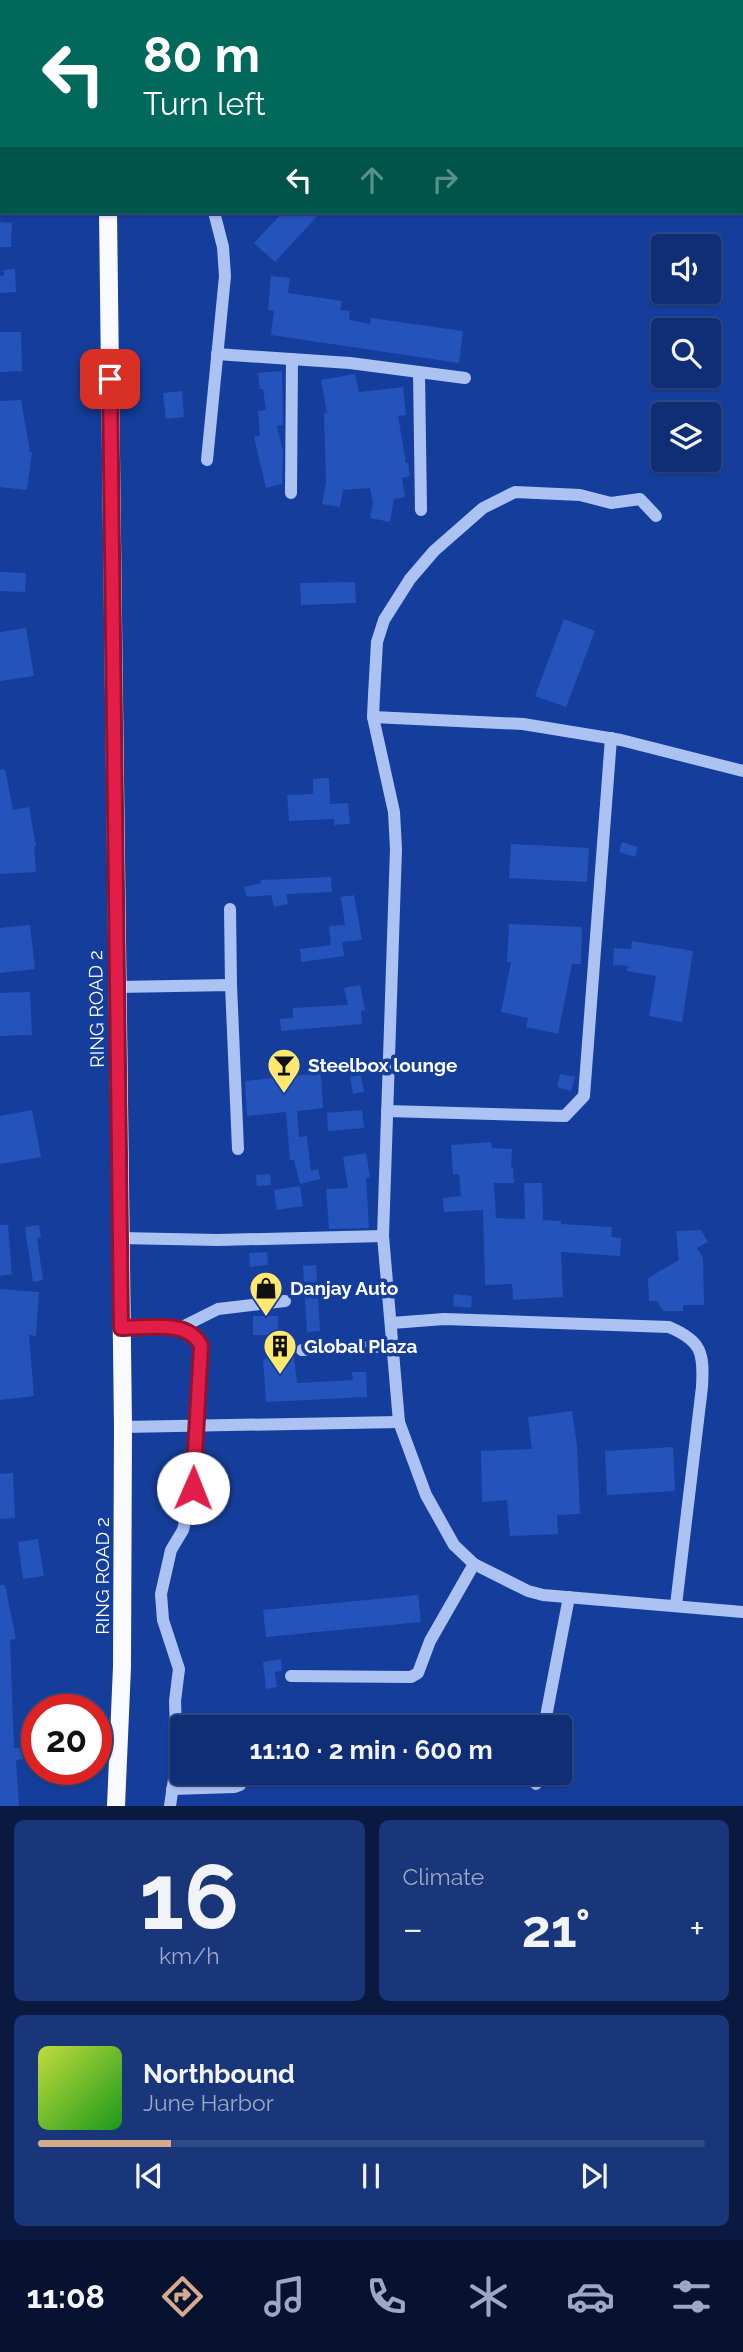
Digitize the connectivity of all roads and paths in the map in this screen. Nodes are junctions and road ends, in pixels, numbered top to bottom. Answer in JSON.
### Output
{"nodes":[{"id":1,"x":108,"y":214,"type":"edge"},
{"id":2,"x":215,"y":214,"type":"edge"},
{"id":3,"x":218,"y":354,"type":"junction"},
{"id":4,"x":292,"y":359,"type":"junction"},
{"id":5,"x":419,"y":372,"type":"junction"},
{"id":6,"x":465,"y":378,"type":"dead end"},
{"id":7,"x":207,"y":460,"type":"dead end"},
{"id":8,"x":290,"y":493,"type":"dead end"},
{"id":9,"x":421,"y":510,"type":"dead end"},
{"id":10,"x":656,"y":516,"type":"dead end"},
{"id":11,"x":373,"y":718,"type":"junction"},
{"id":12,"x":611,"y":738,"type":"junction"},
{"id":13,"x":743,"y":771,"type":"edge"},
{"id":14,"x":230,"y":909,"type":"dead end"},
{"id":15,"x":231,"y":985,"type":"junction"},
{"id":16,"x":117,"y":987,"type":"junction"},
{"id":17,"x":387,"y":1111,"type":"junction"},
{"id":18,"x":238,"y":1149,"type":"dead end"},
{"id":19,"x":383,"y":1236,"type":"junction"},
{"id":20,"x":120,"y":1238,"type":"junction"},
{"id":21,"x":285,"y":1301,"type":"dead end"},
{"id":22,"x":392,"y":1323,"type":"junction"},
{"id":23,"x":121,"y":1328,"type":"junction"},
{"id":24,"x":180,"y":1328,"type":"junction"},
{"id":25,"x":394,"y":1346,"type":"junction"},
{"id":26,"x":302,"y":1350,"type":"dead end"},
{"id":27,"x":400,"y":1422,"type":"junction"},
{"id":28,"x":197,"y":1426,"type":"junction"},
{"id":29,"x":123,"y":1427,"type":"junction"},
{"id":30,"x":474,"y":1564,"type":"junction"},
{"id":31,"x":569,"y":1597,"type":"junction"},
{"id":32,"x":676,"y":1605,"type":"junction"},
{"id":33,"x":743,"y":1612,"type":"edge"},
{"id":34,"x":291,"y":1676,"type":"dead end"},
{"id":35,"x":178,"y":1715,"type":"edge"},
{"id":36,"x":546,"y":1715,"type":"edge"},
{"id":37,"x":173,"y":1785,"type":"edge"},
{"id":38,"x":238,"y":1785,"type":"edge"},
{"id":39,"x":172,"y":1789,"type":"junction"},
{"id":40,"x":116,"y":1806,"type":"edge"},
{"id":41,"x":170,"y":1806,"type":"edge"}],
"edges":[{"from":1,"to":16,"type":"main road","name":"RING ROAD 2"},
{"from":2,"to":3,"type":"street"},
{"from":3,"to":4,"type":"street"},
{"from":3,"to":7,"type":"street"},
{"from":4,"to":5,"type":"street"},
{"from":4,"to":8,"type":"street"},
{"from":5,"to":6,"type":"street"},
{"from":5,"to":9,"type":"street"},
{"from":10,"to":11,"type":"street"},
{"from":11,"to":12,"type":"street"},
{"from":11,"to":17,"type":"street"},
{"from":12,"to":13,"type":"street"},
{"from":12,"to":17,"type":"street"},
{"from":14,"to":15,"type":"street"},
{"from":15,"to":16,"type":"street"},
{"from":15,"to":18,"type":"street"},
{"from":16,"to":20,"type":"main road","name":"RING ROAD 2"},
{"from":17,"to":19,"type":"street"},
{"from":19,"to":20,"type":"street"},
{"from":19,"to":22,"type":"street"},
{"from":20,"to":23,"type":"main road","name":"RING ROAD 2"},
{"from":21,"to":24,"type":"street"},
{"from":22,"to":25,"type":"street"},
{"from":22,"to":32,"type":"street"},
{"from":23,"to":24,"type":"street"},
{"from":23,"to":29,"type":"main road","name":"RING ROAD 2"},
{"from":24,"to":28,"type":"street"},
{"from":25,"to":26,"type":"street"},
{"from":25,"to":27,"type":"street"},
{"from":27,"to":28,"type":"street"},
{"from":27,"to":30,"type":"street"},
{"from":28,"to":29,"type":"street"},
{"from":28,"to":35,"type":"street"},
{"from":29,"to":40,"type":"main road","name":"RING ROAD 2"},
{"from":30,"to":31,"type":"street"},
{"from":30,"to":34,"type":"street"},
{"from":31,"to":32,"type":"street"},
{"from":31,"to":36,"type":"street"},
{"from":32,"to":33,"type":"street"},
{"from":37,"to":39,"type":"street"},
{"from":38,"to":39,"type":"street"},
{"from":39,"to":41,"type":"street"}]}
